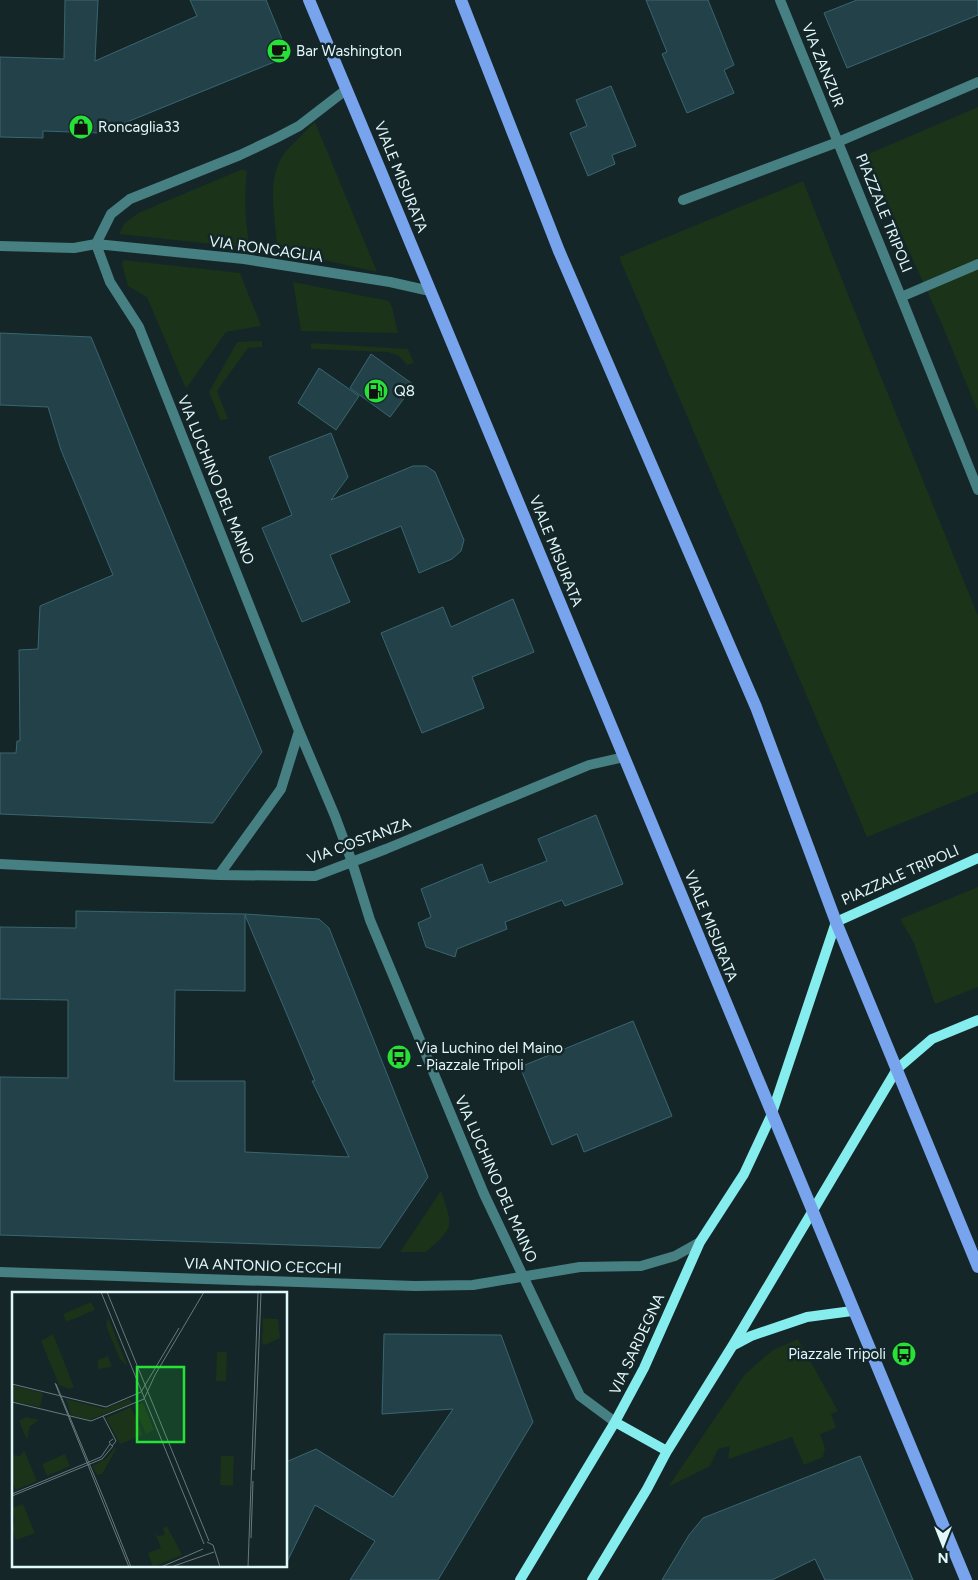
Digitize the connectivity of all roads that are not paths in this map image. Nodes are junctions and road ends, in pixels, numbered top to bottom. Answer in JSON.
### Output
{"nodes":[{"id":1,"x":309,"y":0,"type":"edge"},
{"id":2,"x":461,"y":0,"type":"edge"},
{"id":3,"x":780,"y":0,"type":"edge"},
{"id":4,"x":978,"y":82,"type":"edge"},
{"id":5,"x":347,"y":89,"type":"junction"},
{"id":6,"x":838,"y":142,"type":"junction"},
{"id":7,"x":683,"y":200,"type":"dead end"},
{"id":8,"x":96,"y":244,"type":"junction"},
{"id":9,"x":0,"y":246,"type":"edge"},
{"id":10,"x":978,"y":264,"type":"edge"},
{"id":11,"x":430,"y":291,"type":"junction"},
{"id":12,"x":901,"y":297,"type":"junction"},
{"id":13,"x":978,"y":490,"type":"edge"},
{"id":14,"x":299,"y":731,"type":"junction"},
{"id":15,"x":624,"y":757,"type":"junction"},
{"id":16,"x":978,"y":858,"type":"edge"},
{"id":17,"x":352,"y":862,"type":"junction"},
{"id":18,"x":0,"y":864,"type":"edge"},
{"id":19,"x":218,"y":875,"type":"junction"},
{"id":20,"x":836,"y":922,"type":"junction"},
{"id":21,"x":978,"y":1020,"type":"edge"},
{"id":22,"x":897,"y":1069,"type":"junction"},
{"id":23,"x":771,"y":1116,"type":"junction"},
{"id":24,"x":811,"y":1213,"type":"junction"},
{"id":25,"x":700,"y":1242,"type":"junction"},
{"id":26,"x":978,"y":1267,"type":"edge"},
{"id":27,"x":0,"y":1272,"type":"edge"},
{"id":28,"x":524,"y":1277,"type":"junction"},
{"id":29,"x":852,"y":1311,"type":"junction"},
{"id":30,"x":733,"y":1345,"type":"junction"},
{"id":31,"x":615,"y":1422,"type":"junction"},
{"id":32,"x":667,"y":1451,"type":"junction"},
{"id":33,"x":520,"y":1580,"type":"edge"},
{"id":34,"x":592,"y":1580,"type":"edge"},
{"id":35,"x":966,"y":1580,"type":"edge"}],
"edges":[{"from":1,"to":5,"type":"main road","name":"VIALE MISURATA"},
{"from":2,"to":20,"type":"main road"},
{"from":3,"to":6,"type":"street","name":"VIA ZANZUR"},
{"from":4,"to":6,"type":"street","name":"PIAZZALE TRIPOLI"},
{"from":5,"to":8,"type":"street"},
{"from":5,"to":11,"type":"main road","name":"VIALE MISURATA"},
{"from":6,"to":7,"type":"street","name":"PIAZZALE TRIPOLI"},
{"from":6,"to":12,"type":"street","name":"PIAZZALE TRIPOLI"},
{"from":8,"to":9,"type":"street","name":"VIA RONCAGLIA"},
{"from":8,"to":11,"type":"street","name":"VIA RONCAGLIA"},
{"from":8,"to":14,"type":"street","name":"VIA LUCHINO DEL MAINO"},
{"from":10,"to":12,"type":"street","name":"PIAZZALE TRIPOLI"},
{"from":11,"to":15,"type":"main road","name":"VIALE MISURATA"},
{"from":12,"to":13,"type":"street","name":"PIAZZALE TRIPOLI"},
{"from":14,"to":17,"type":"street","name":"VIA LUCHINO DEL MAINO"},
{"from":14,"to":19,"type":"street"},
{"from":15,"to":17,"type":"street","name":"VIA COSTANZA"},
{"from":15,"to":23,"type":"main road","name":"VIALE MISURATA"},
{"from":16,"to":20,"type":"main road","name":"PIAZZALE TRIPOLI"},
{"from":17,"to":19,"type":"street","name":"VIA COSTANZA"},
{"from":17,"to":28,"type":"street","name":"VIA LUCHINO DEL MAINO"},
{"from":18,"to":19,"type":"street","name":"VIA COSTANZA"},
{"from":20,"to":22,"type":"main road","name":"PIAZZALE TRIPOLI"},
{"from":20,"to":23,"type":"main road","name":"PIAZZALE TRIPOLI"},
{"from":21,"to":22,"type":"main road"},
{"from":22,"to":24,"type":"main road"},
{"from":22,"to":26,"type":"main road","name":"PIAZZALE TRIPOLI"},
{"from":23,"to":24,"type":"main road"},
{"from":23,"to":25,"type":"main road","name":"VIA SARDEGNA"},
{"from":24,"to":29,"type":"main road"},
{"from":24,"to":30,"type":"main road"},
{"from":25,"to":28,"type":"street","name":"VIA ANTONIO CECCHI"},
{"from":25,"to":31,"type":"main road","name":"VIA SARDEGNA"},
{"from":27,"to":28,"type":"street","name":"VIA ANTONIO CECCHI"},
{"from":28,"to":31,"type":"street"},
{"from":29,"to":30,"type":"main road"},
{"from":29,"to":35,"type":"main road"},
{"from":30,"to":32,"type":"main road"},
{"from":31,"to":32,"type":"main road"},
{"from":31,"to":33,"type":"main road","name":"VIA SARDEGNA"},
{"from":32,"to":34,"type":"main road"}]}
